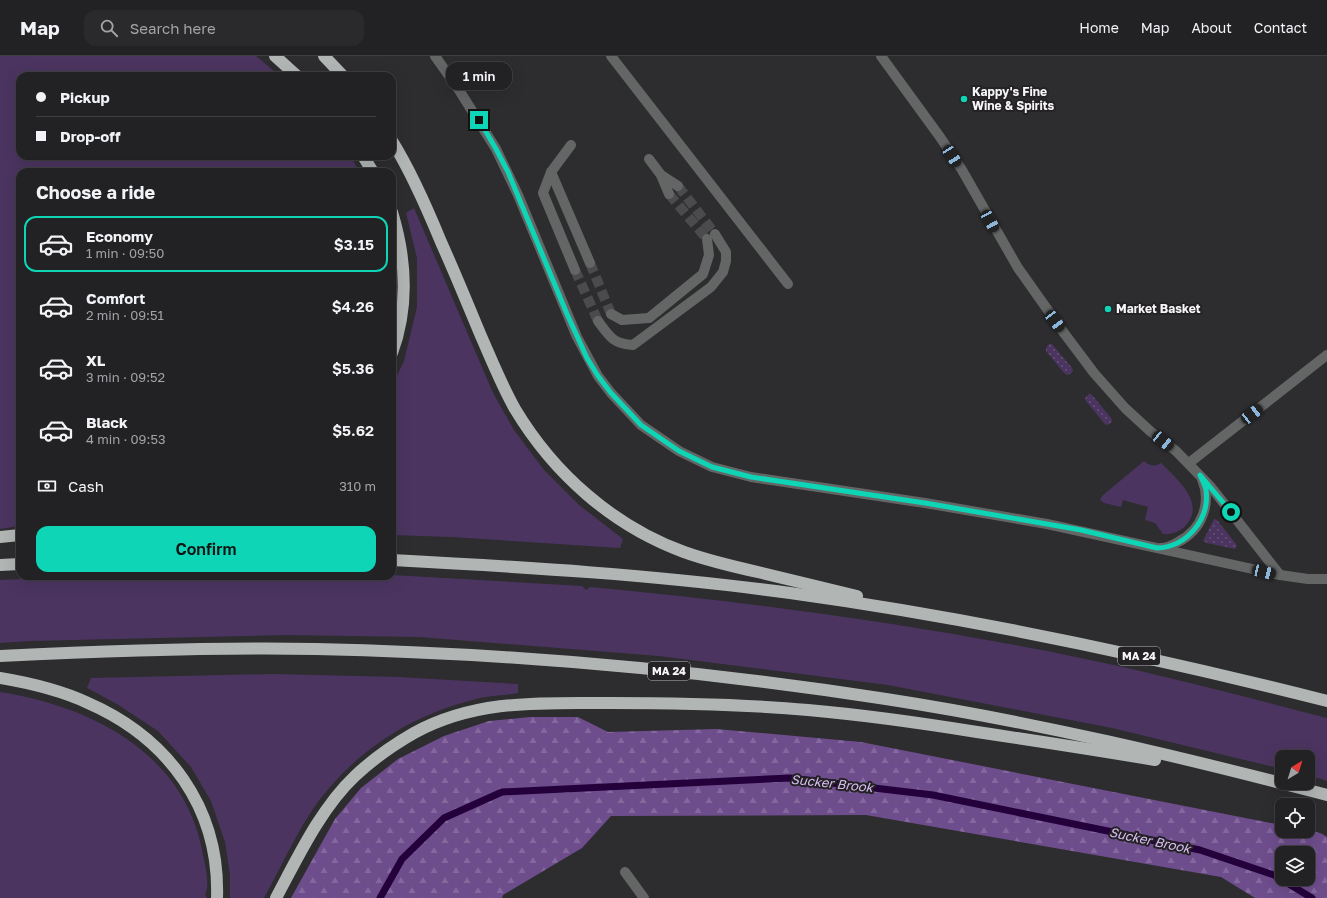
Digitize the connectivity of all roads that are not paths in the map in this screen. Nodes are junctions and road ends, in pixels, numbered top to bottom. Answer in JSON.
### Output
{"nodes":[{"id":1,"x":275,"y":56,"type":"edge"},
{"id":2,"x":324,"y":56,"type":"edge"},
{"id":3,"x":435,"y":56,"type":"edge"},
{"id":4,"x":612,"y":56,"type":"edge"},
{"id":5,"x":882,"y":56,"type":"edge"},
{"id":6,"x":293,"y":72,"type":"edge"},
{"id":7,"x":339,"y":72,"type":"edge"},
{"id":8,"x":572,"y":145,"type":"dead end"},
{"id":9,"x":396,"y":148,"type":"edge"},
{"id":10,"x":648,"y":159,"type":"dead end"},
{"id":11,"x":551,"y":172,"type":"junction"},
{"id":12,"x":661,"y":175,"type":"junction"},
{"id":13,"x":678,"y":186,"type":"tunnel mouth"},
{"id":14,"x":669,"y":194,"type":"tunnel mouth"},
{"id":15,"x":396,"y":225,"type":"edge"},
{"id":16,"x":590,"y":263,"type":"tunnel mouth"},
{"id":17,"x":575,"y":270,"type":"tunnel mouth"},
{"id":18,"x":788,"y":284,"type":"dead end"},
{"id":19,"x":611,"y":314,"type":"dead end"},
{"id":20,"x":598,"y":321,"type":"tunnel mouth"},
{"id":21,"x":396,"y":338,"type":"edge"},
{"id":22,"x":1327,"y":355,"type":"edge"},
{"id":23,"x":1189,"y":463,"type":"junction"},
{"id":24,"x":1200,"y":475,"type":"junction"},
{"id":25,"x":16,"y":535,"type":"edge"},
{"id":26,"x":0,"y":537,"type":"edge"},
{"id":27,"x":1157,"y":548,"type":"junction"},
{"id":28,"x":396,"y":560,"type":"edge"},
{"id":29,"x":16,"y":564,"type":"edge"},
{"id":30,"x":0,"y":565,"type":"edge"},
{"id":31,"x":1280,"y":575,"type":"junction"},
{"id":32,"x":1327,"y":579,"type":"edge"},
{"id":33,"x":950,"y":618,"type":"junction"},
{"id":34,"x":0,"y":656,"type":"edge"},
{"id":35,"x":0,"y":678,"type":"edge"},
{"id":36,"x":1327,"y":701,"type":"edge"},
{"id":37,"x":1275,"y":782,"type":"edge"},
{"id":38,"x":1275,"y":782,"type":"edge"},
{"id":39,"x":1308,"y":790,"type":"edge"},
{"id":40,"x":1327,"y":795,"type":"edge"},
{"id":41,"x":625,"y":872,"type":"dead end"},
{"id":42,"x":217,"y":898,"type":"edge"},
{"id":43,"x":276,"y":898,"type":"edge"},
{"id":44,"x":644,"y":898,"type":"edge"}],
"edges":[{"from":1,"to":6,"type":"highway"},
{"from":2,"to":7,"type":"highway"},
{"from":3,"to":27,"type":"street"},
{"from":4,"to":18,"type":"street"},
{"from":5,"to":23,"type":"street"},
{"from":8,"to":11,"type":"street"},
{"from":9,"to":33,"type":"highway"},
{"from":10,"to":12,"type":"street"},
{"from":11,"to":16,"type":"street"},
{"from":11,"to":17,"type":"street"},
{"from":12,"to":13,"type":"street"},
{"from":12,"to":14,"type":"street"},
{"from":15,"to":21,"type":"highway"},
{"from":19,"to":20,"type":"street"},
{"from":22,"to":23,"type":"street"},
{"from":23,"to":24,"type":"street"},
{"from":24,"to":27,"type":"street"},
{"from":24,"to":31,"type":"street"},
{"from":25,"to":26,"type":"highway"},
{"from":27,"to":31,"type":"street"},
{"from":28,"to":33,"type":"highway","number":"MA 24"},
{"from":29,"to":30,"type":"highway"},
{"from":31,"to":32,"type":"street"},
{"from":33,"to":36,"type":"highway","number":"MA 24"},
{"from":34,"to":37,"type":"highway","number":"MA 24"},
{"from":35,"to":42,"type":"highway"},
{"from":38,"to":43,"type":"highway"},
{"from":39,"to":40,"type":"highway","number":"MA 24"},
{"from":41,"to":44,"type":"street"}]}
